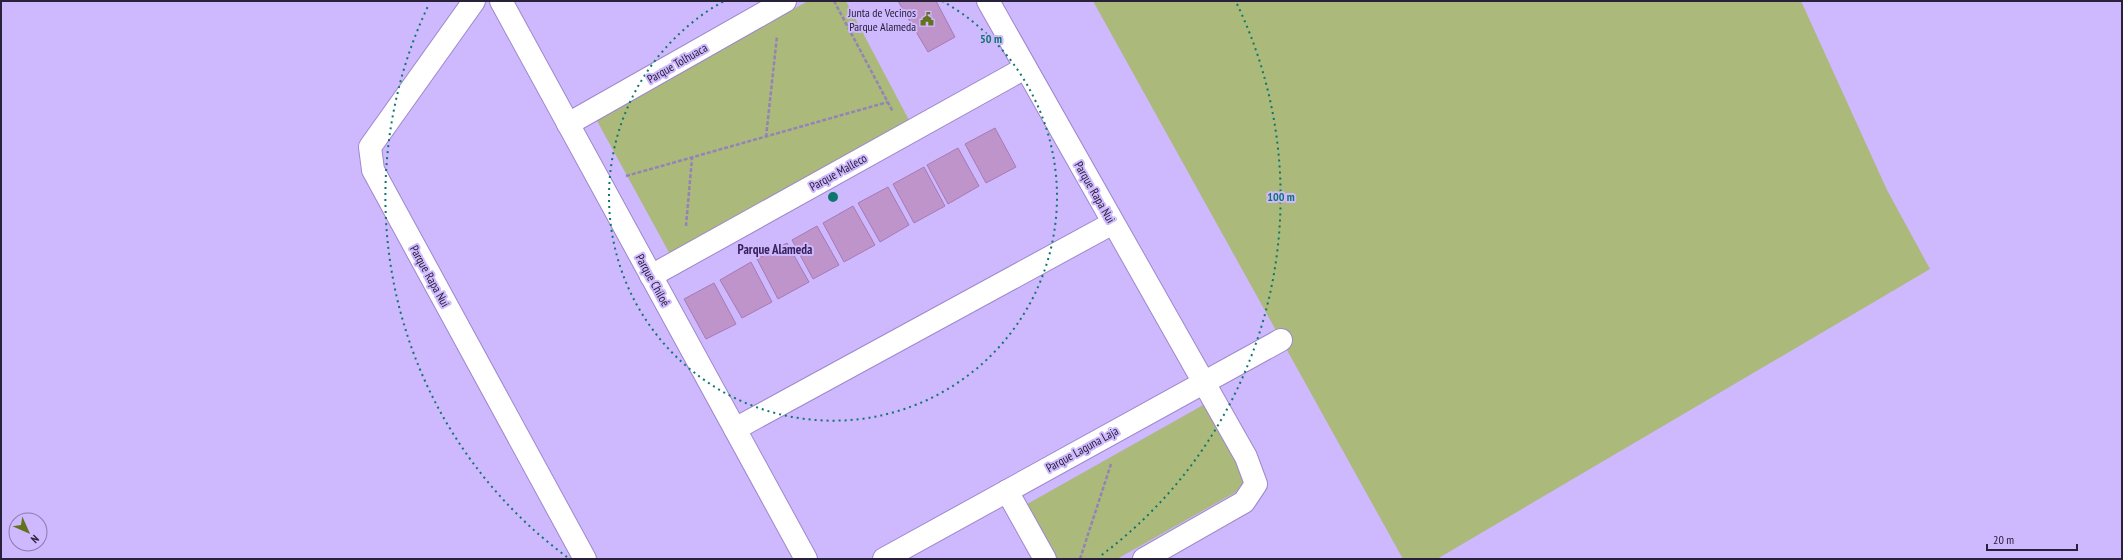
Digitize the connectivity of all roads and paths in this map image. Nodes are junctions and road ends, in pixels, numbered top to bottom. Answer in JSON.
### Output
{"nodes":[{"id":1,"x":474,"y":1,"type":"edge"},
{"id":2,"x":501,"y":1,"type":"edge"},
{"id":3,"x":834,"y":1,"type":"edge"},
{"id":4,"x":988,"y":1,"type":"edge"},
{"id":5,"x":782,"y":2,"type":"edge"},
{"id":6,"x":1025,"y":68,"type":"junction"},
{"id":7,"x":888,"y":102,"type":"junction"},
{"id":8,"x":568,"y":124,"type":"junction"},
{"id":9,"x":905,"y":135,"type":"junction"},
{"id":10,"x":766,"y":137,"type":"junction"},
{"id":11,"x":692,"y":158,"type":"junction"},
{"id":12,"x":601,"y":184,"type":"junction"},
{"id":13,"x":1114,"y":223,"type":"junction"},
{"id":14,"x":684,"y":258,"type":"junction"},
{"id":15,"x":652,"y":276,"type":"junction"},
{"id":16,"x":1280,"y":340,"type":"dead end"},
{"id":17,"x":1204,"y":382,"type":"junction"},
{"id":18,"x":735,"y":429,"type":"junction"},
{"id":19,"x":1111,"y":464,"type":"dead end"},
{"id":20,"x":1007,"y":491,"type":"junction"},
{"id":21,"x":585,"y":559,"type":"edge"},
{"id":22,"x":806,"y":559,"type":"edge"},
{"id":23,"x":884,"y":559,"type":"edge"},
{"id":24,"x":1045,"y":559,"type":"edge"},
{"id":25,"x":1080,"y":559,"type":"edge"},
{"id":26,"x":1144,"y":559,"type":"edge"}],
"edges":[{"from":1,"to":21,"type":"street","name":"Parque Rapa Nui"},
{"from":2,"to":8,"type":"street","name":"Parque Chiloé"},
{"from":3,"to":7,"type":"path"},
{"from":4,"to":6,"type":"street","name":"Parque Rapa Nui"},
{"from":5,"to":8,"type":"street","name":"Parque Tolhuaca"},
{"from":5,"to":10,"type":"path"},
{"from":6,"to":9,"type":"street","name":"Parque Malleco"},
{"from":6,"to":13,"type":"street","name":"Parque Rapa Nui"},
{"from":7,"to":9,"type":"path"},
{"from":7,"to":10,"type":"path"},
{"from":8,"to":12,"type":"street","name":"Parque Chiloé"},
{"from":9,"to":14,"type":"street","name":"Parque Malleco"},
{"from":10,"to":11,"type":"path"},
{"from":11,"to":12,"type":"path"},
{"from":11,"to":14,"type":"path"},
{"from":12,"to":15,"type":"street","name":"Parque Chiloé"},
{"from":13,"to":17,"type":"street","name":"Parque Rapa Nui"},
{"from":13,"to":18,"type":"street"},
{"from":14,"to":15,"type":"street","name":"Parque Malleco"},
{"from":15,"to":18,"type":"street","name":"Parque Chiloé"},
{"from":16,"to":17,"type":"street","name":"Parque Laguna Laja"},
{"from":17,"to":20,"type":"street","name":"Parque Laguna Laja"},
{"from":17,"to":26,"type":"street","name":"Parque Rapa Nui"},
{"from":18,"to":22,"type":"street","name":"Parque Chiloé"},
{"from":19,"to":25,"type":"path"},
{"from":20,"to":23,"type":"street","name":"Parque Laguna Laja"},
{"from":20,"to":24,"type":"street"}]}
